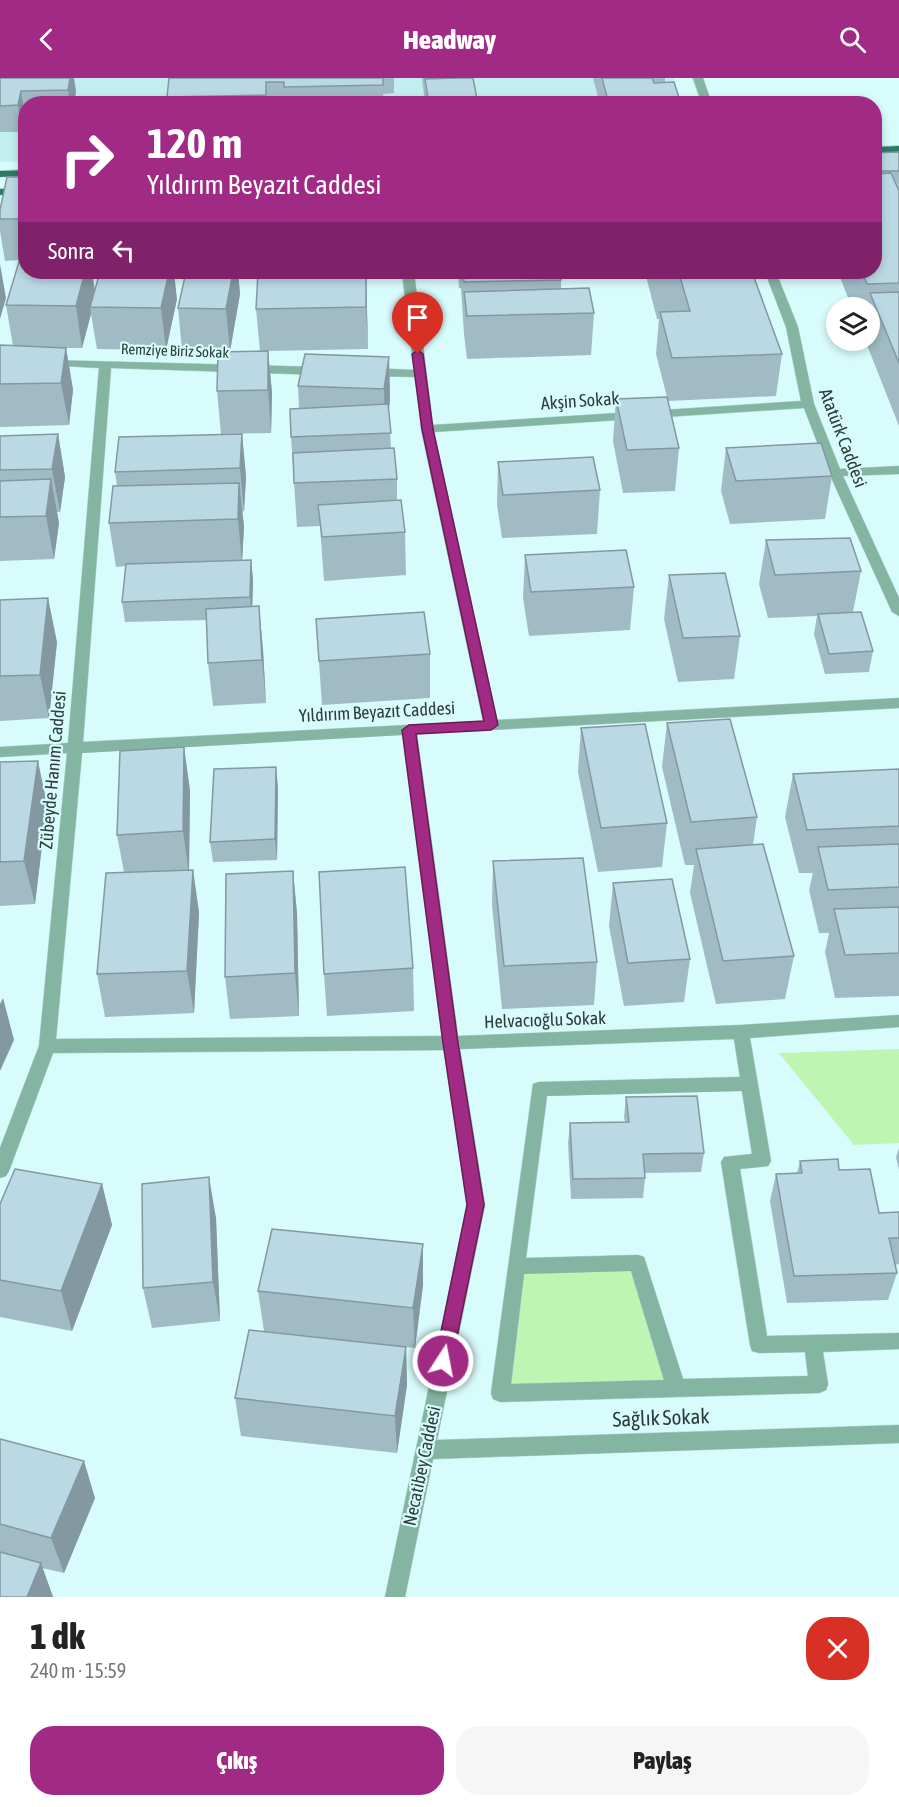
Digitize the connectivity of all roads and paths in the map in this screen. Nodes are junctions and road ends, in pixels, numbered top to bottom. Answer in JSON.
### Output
{"nodes":[{"id":1,"x":698,"y":78,"type":"edge"},
{"id":2,"x":704,"y":96,"type":"edge"},
{"id":3,"x":899,"y":149,"type":"edge"},
{"id":4,"x":882,"y":150,"type":"edge"},
{"id":5,"x":18,"y":173,"type":"edge"},
{"id":6,"x":0,"y":174,"type":"edge"},
{"id":7,"x":18,"y":191,"type":"edge"},
{"id":8,"x":0,"y":192,"type":"edge"},
{"id":9,"x":409,"y":279,"type":"edge"},
{"id":10,"x":774,"y":279,"type":"edge"},
{"id":11,"x":35,"y":362,"type":"edge"},
{"id":12,"x":105,"y":364,"type":"junction"},
{"id":13,"x":338,"y":372,"type":"edge"},
{"id":14,"x":362,"y":372,"type":"edge"},
{"id":15,"x":420,"y":374,"type":"junction"},
{"id":16,"x":808,"y":404,"type":"junction"},
{"id":17,"x":427,"y":429,"type":"junction"},
{"id":18,"x":899,"y":470,"type":"edge"},
{"id":19,"x":835,"y":473,"type":"junction"},
{"id":20,"x":899,"y":612,"type":"edge"},
{"id":21,"x":899,"y":703,"type":"edge"},
{"id":22,"x":491,"y":725,"type":"junction"},
{"id":23,"x":409,"y":730,"type":"junction"},
{"id":24,"x":75,"y":747,"type":"junction"},
{"id":25,"x":0,"y":752,"type":"edge"},
{"id":26,"x":899,"y":1021,"type":"edge"},
{"id":27,"x":741,"y":1032,"type":"junction"},
{"id":28,"x":451,"y":1043,"type":"junction"},
{"id":29,"x":47,"y":1046,"type":"junction"},
{"id":30,"x":750,"y":1084,"type":"junction"},
{"id":31,"x":0,"y":1170,"type":"edge"},
{"id":32,"x":517,"y":1266,"type":"junction"},
{"id":33,"x":899,"y":1341,"type":"edge"},
{"id":34,"x":813,"y":1344,"type":"junction"},
{"id":35,"x":676,"y":1388,"type":"junction"},
{"id":36,"x":899,"y":1434,"type":"edge"},
{"id":37,"x":425,"y":1450,"type":"junction"},
{"id":38,"x":395,"y":1597,"type":"edge"}],
"edges":[{"from":1,"to":2,"type":"street"},
{"from":3,"to":4,"type":"main road"},
{"from":5,"to":6,"type":"main road"},
{"from":7,"to":8,"type":"main road"},
{"from":9,"to":15,"type":"street"},
{"from":10,"to":16,"type":"street","name":"Atatürk Caddesi"},
{"from":11,"to":12,"type":"street","name":"Remziye Biriz Sokak"},
{"from":12,"to":13,"type":"street","name":"Remziye Biriz Sokak"},
{"from":12,"to":24,"type":"street","name":"Zübeyde Hanım Caddesi"},
{"from":14,"to":15,"type":"street"},
{"from":15,"to":17,"type":"street"},
{"from":16,"to":17,"type":"street","name":"Akşin Sokak"},
{"from":16,"to":19,"type":"street","name":"Atatürk Caddesi"},
{"from":17,"to":22,"type":"street"},
{"from":18,"to":19,"type":"street"},
{"from":19,"to":20,"type":"street","name":"Atatürk Caddesi"},
{"from":21,"to":22,"type":"street","name":"Yıldırım Beyazıt Caddesi"},
{"from":22,"to":23,"type":"street","name":"Yıldırım Beyazıt Caddesi"},
{"from":23,"to":24,"type":"street","name":"Yıldırım Beyazıt Caddesi"},
{"from":23,"to":28,"type":"street","name":"Necatibey Caddesi"},
{"from":24,"to":25,"type":"street","name":"Yıldırım Beyazıt Caddesi"},
{"from":24,"to":29,"type":"street","name":"Zübeyde Hanım Caddesi"},
{"from":26,"to":27,"type":"street","name":"Helvacıoğlu Sokak"},
{"from":27,"to":28,"type":"street","name":"Helvacıoğlu Sokak"},
{"from":27,"to":30,"type":"street"},
{"from":28,"to":29,"type":"street","name":"Helvacıoğlu Sokak"},
{"from":28,"to":37,"type":"street","name":"Necatibey Caddesi"},
{"from":29,"to":31,"type":"street","name":"Zübeyde Hanım Caddesi"},
{"from":30,"to":32,"type":"street"},
{"from":30,"to":34,"type":"street"},
{"from":32,"to":35,"type":"street"},
{"from":32,"to":35,"type":"street"},
{"from":33,"to":34,"type":"street"},
{"from":34,"to":35,"type":"street"},
{"from":36,"to":37,"type":"street","name":"Sağlık Sokak"},
{"from":37,"to":38,"type":"street","name":"Necatibey Caddesi"}]}
